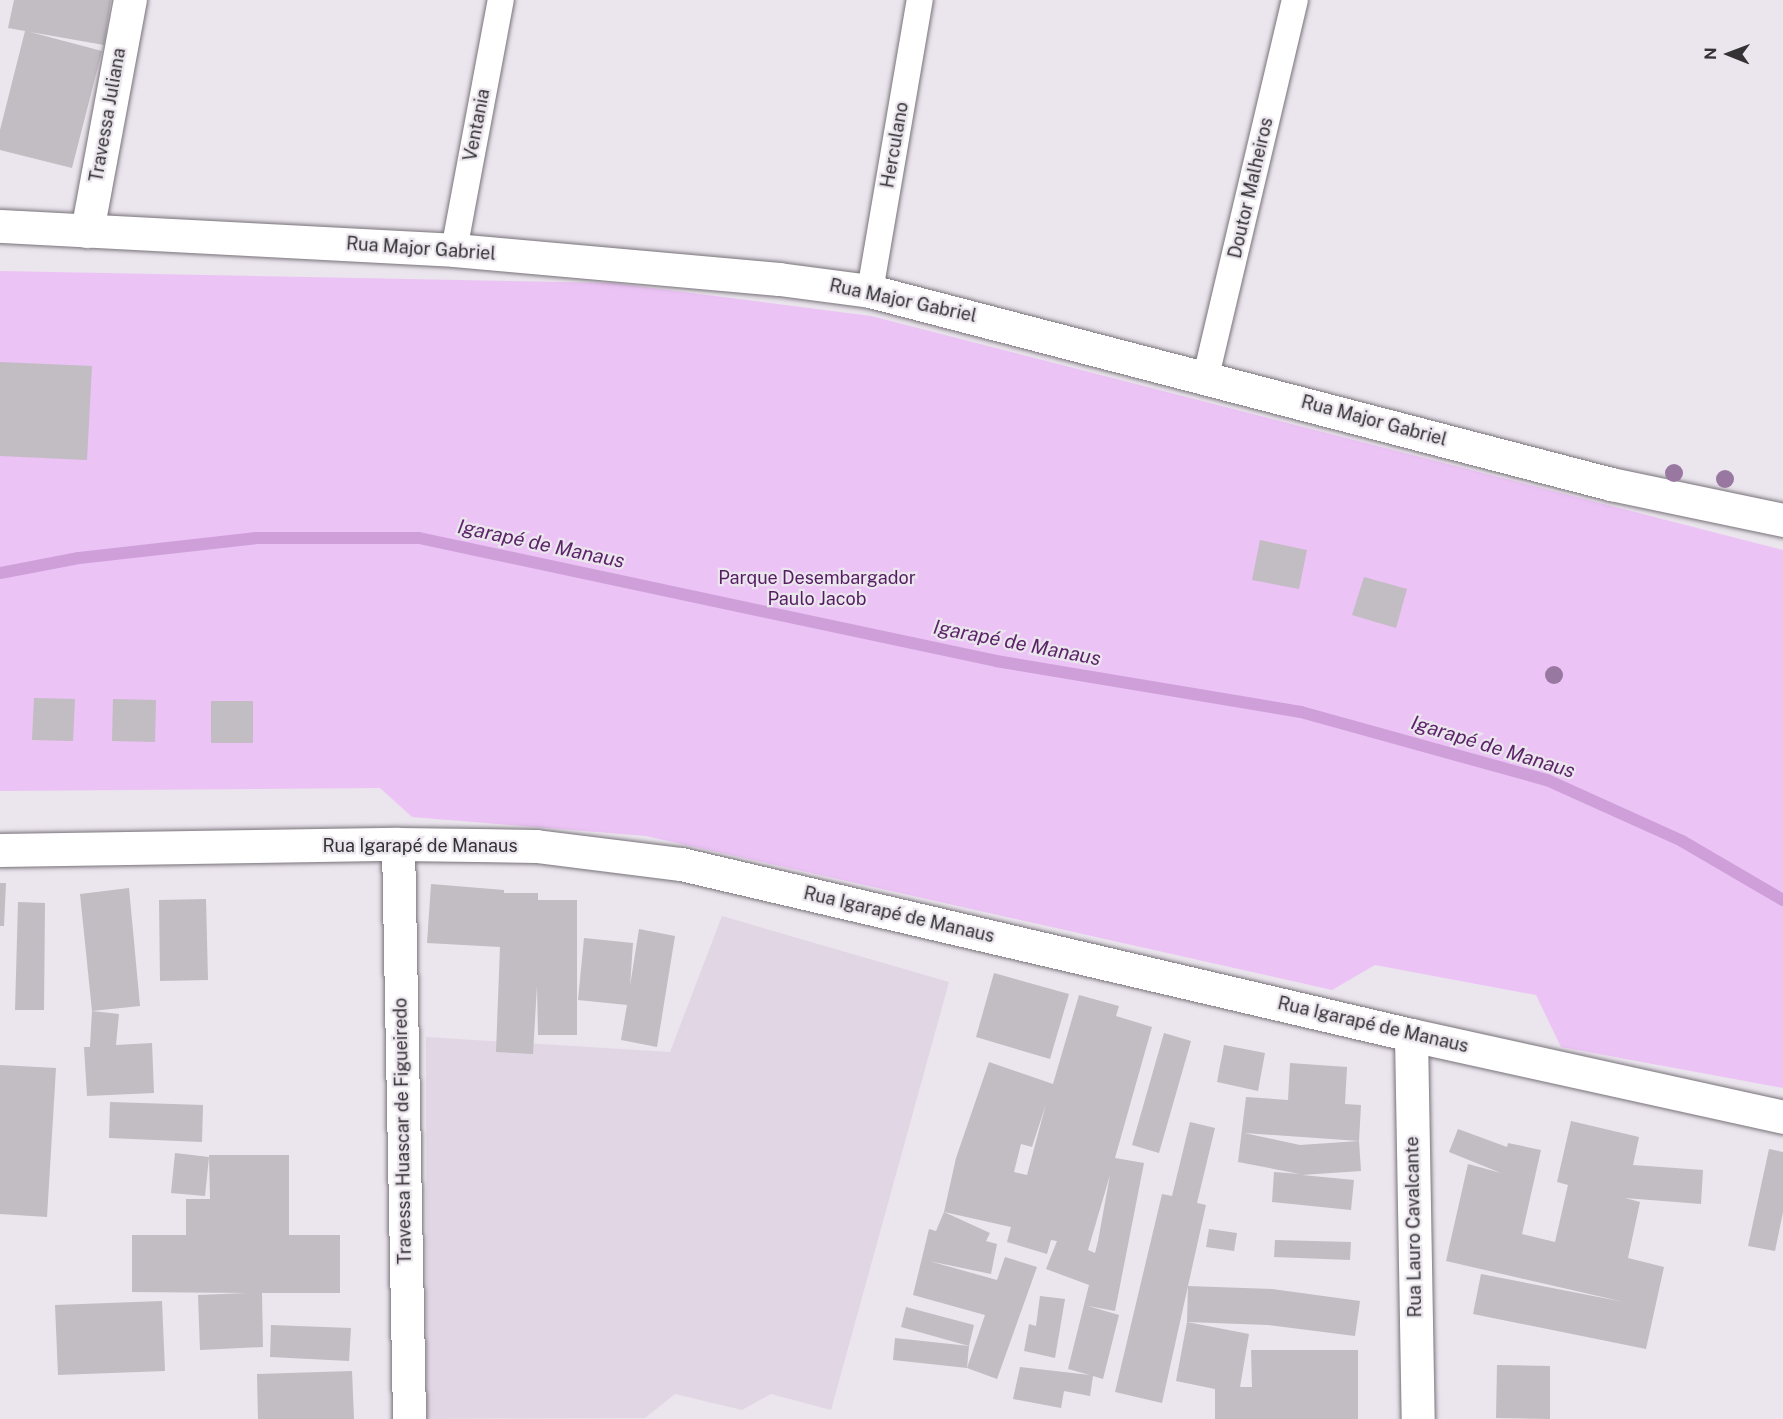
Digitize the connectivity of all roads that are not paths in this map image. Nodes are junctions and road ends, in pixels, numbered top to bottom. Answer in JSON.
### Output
{"nodes":[{"id":1,"x":130,"y":0,"type":"edge"},
{"id":2,"x":501,"y":0,"type":"edge"},
{"id":3,"x":920,"y":0,"type":"edge"},
{"id":4,"x":1295,"y":0,"type":"edge"},
{"id":5,"x":0,"y":226,"type":"edge"},
{"id":6,"x":87,"y":231,"type":"junction"},
{"id":7,"x":454,"y":250,"type":"junction"},
{"id":8,"x":870,"y":291,"type":"junction"},
{"id":9,"x":1206,"y":376,"type":"junction"},
{"id":10,"x":1783,"y":520,"type":"edge"},
{"id":11,"x":398,"y":844,"type":"junction"},
{"id":12,"x":0,"y":850,"type":"edge"},
{"id":13,"x":1411,"y":1035,"type":"junction"},
{"id":14,"x":1783,"y":1117,"type":"edge"},
{"id":15,"x":409,"y":1419,"type":"edge"},
{"id":16,"x":1418,"y":1419,"type":"edge"}],
"edges":[{"from":1,"to":6,"type":"street","name":"Travessa Juliana"},
{"from":2,"to":7,"type":"lane","name":"Ventania"},
{"from":3,"to":8,"type":"lane","name":"Herculano"},
{"from":4,"to":9,"type":"lane","name":"Doutor Malheiros"},
{"from":5,"to":6,"type":"street","name":"Rua Major Gabriel"},
{"from":6,"to":7,"type":"street","name":"Rua Major Gabriel"},
{"from":7,"to":8,"type":"street","name":"Rua Major Gabriel"},
{"from":8,"to":9,"type":"street","name":"Rua Major Gabriel"},
{"from":9,"to":10,"type":"street","name":"Rua Major Gabriel"},
{"from":11,"to":12,"type":"street","name":"Rua Igarapé de Manaus"},
{"from":11,"to":13,"type":"street","name":"Rua Igarapé de Manaus"},
{"from":11,"to":15,"type":"street","name":"Travessa Huascar de Figueiredo"},
{"from":13,"to":14,"type":"street","name":"Rua Igarapé de Manaus"},
{"from":13,"to":16,"type":"street","name":"Rua Lauro Cavalcante"}]}
